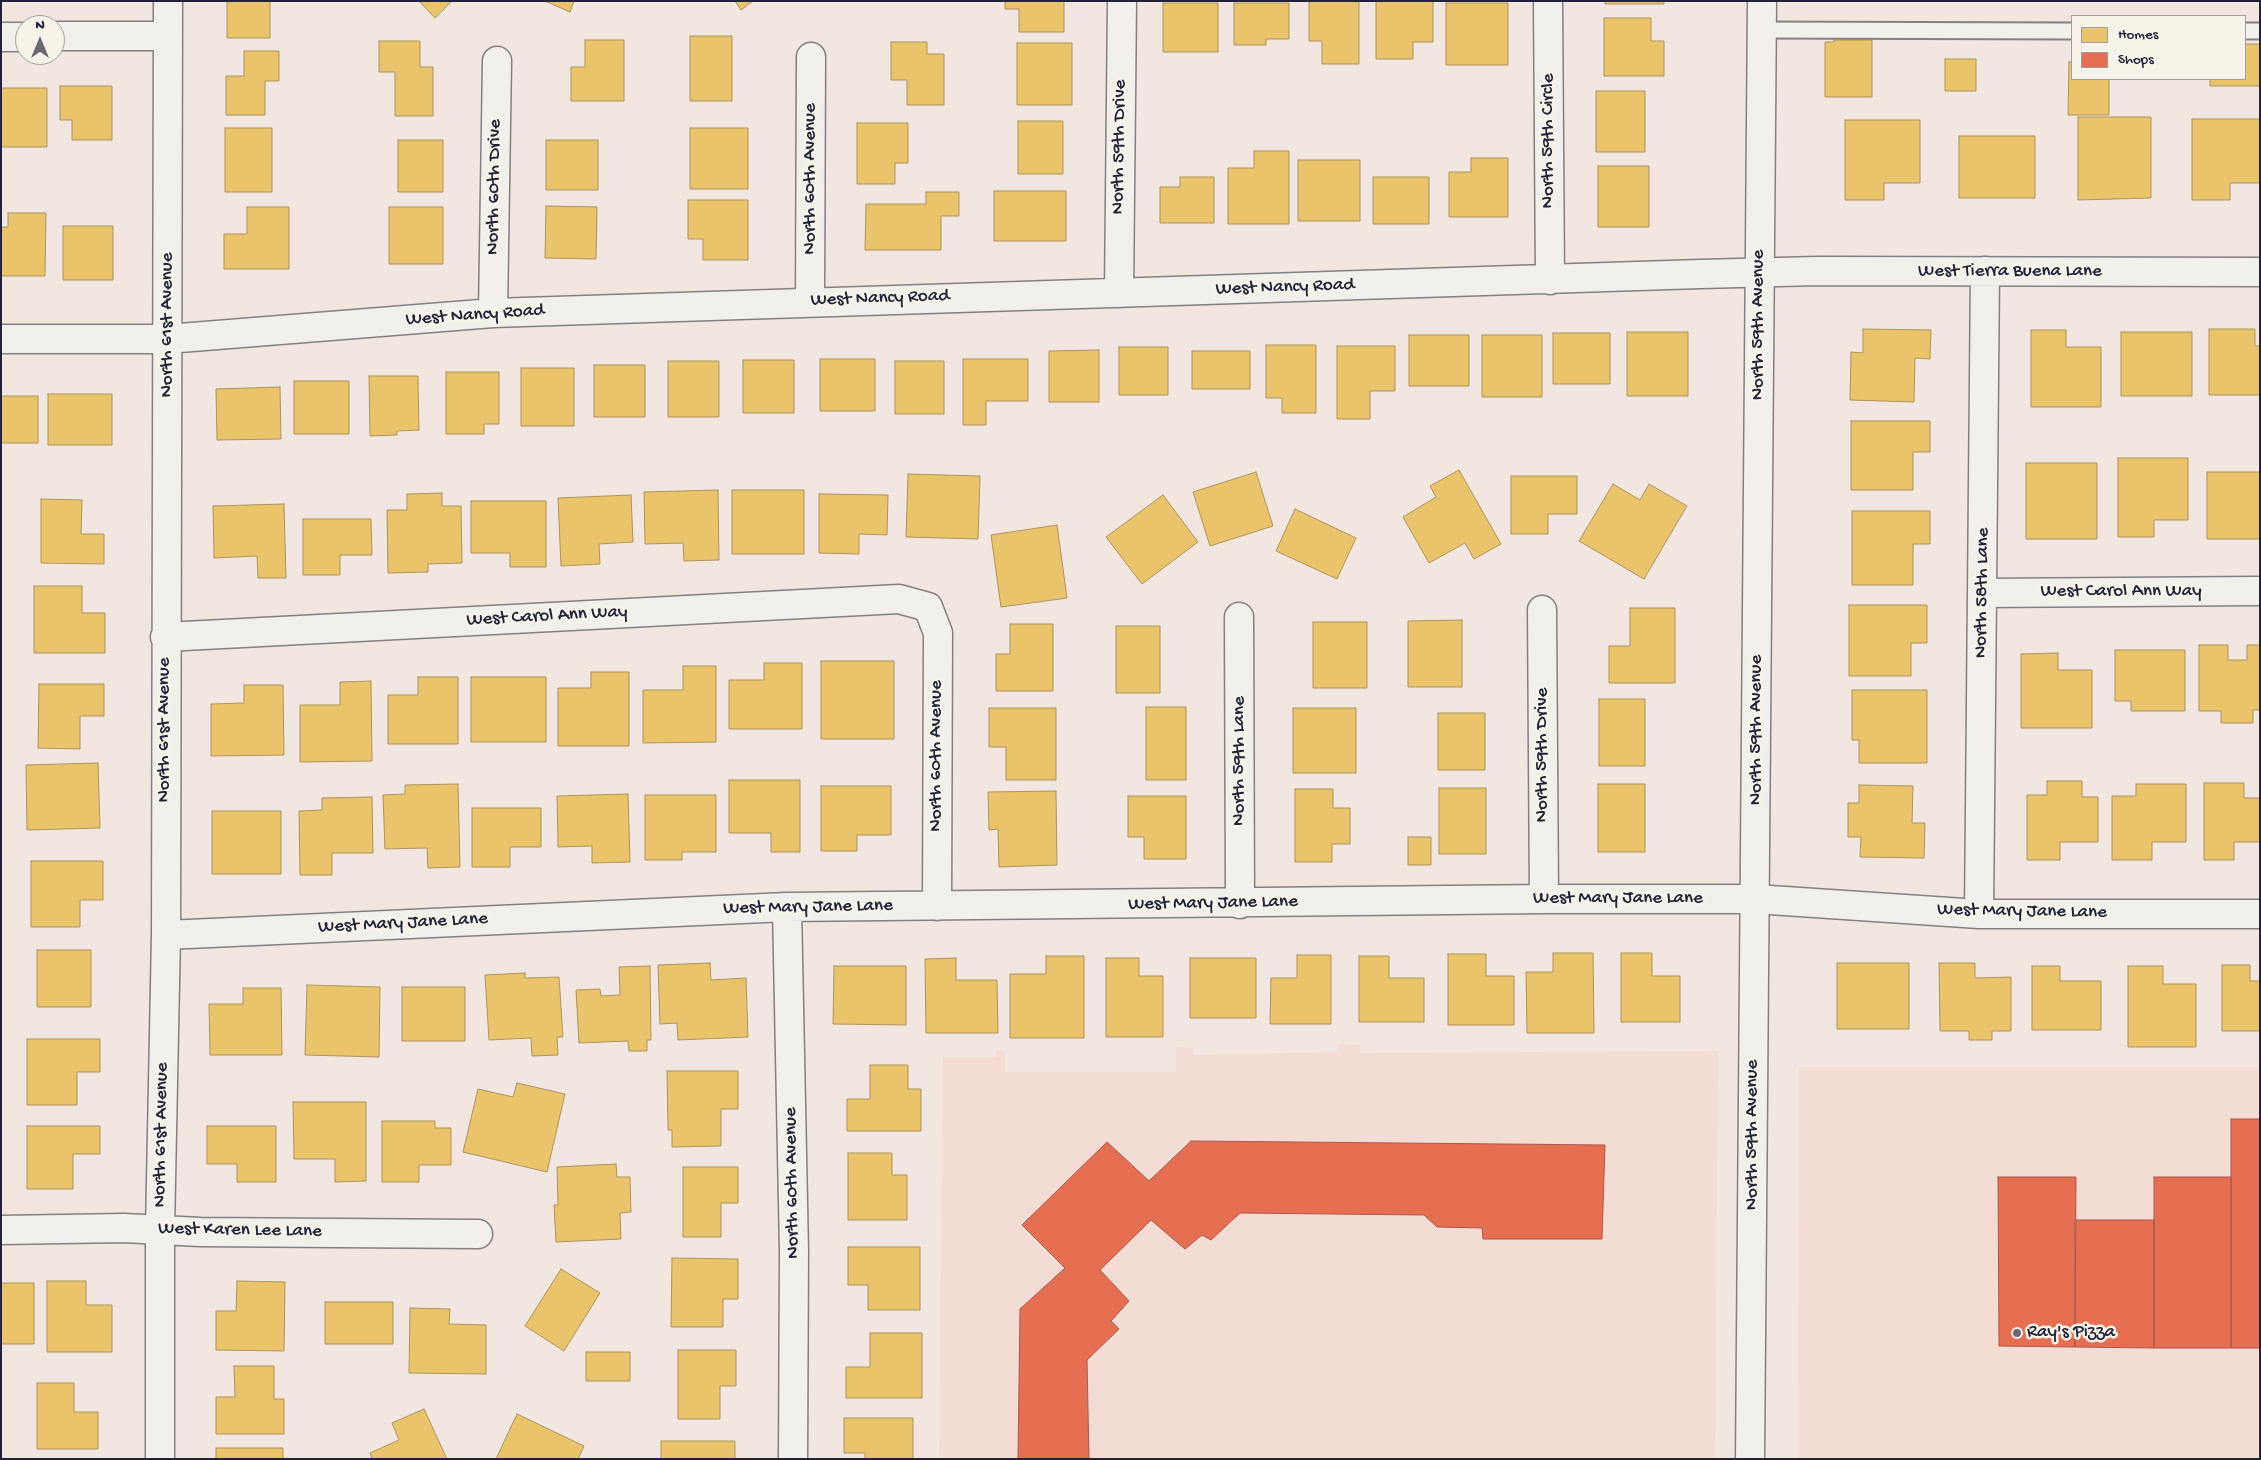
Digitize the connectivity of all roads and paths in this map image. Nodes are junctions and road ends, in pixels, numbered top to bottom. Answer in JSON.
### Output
{"nodes":[{"id":1,"x":168,"y":1,"type":"edge"},
{"id":2,"x":1122,"y":1,"type":"edge"},
{"id":3,"x":1548,"y":1,"type":"edge"},
{"id":4,"x":1762,"y":1,"type":"edge"},
{"id":5,"x":1762,"y":30,"type":"junction"},
{"id":6,"x":2071,"y":31,"type":"edge"},
{"id":7,"x":2246,"y":31,"type":"edge"},
{"id":8,"x":2260,"y":31,"type":"edge"},
{"id":9,"x":65,"y":36,"type":"edge"},
{"id":10,"x":168,"y":36,"type":"junction"},
{"id":11,"x":1,"y":37,"type":"edge"},
{"id":12,"x":15,"y":37,"type":"edge"},
{"id":13,"x":811,"y":58,"type":"dead end"},
{"id":14,"x":497,"y":60,"type":"dead end"},
{"id":15,"x":1760,"y":272,"type":"junction"},
{"id":16,"x":1985,"y":272,"type":"junction"},
{"id":17,"x":2260,"y":272,"type":"edge"},
{"id":18,"x":1550,"y":280,"type":"junction"},
{"id":19,"x":1119,"y":293,"type":"junction"},
{"id":20,"x":810,"y":302,"type":"junction"},
{"id":21,"x":493,"y":313,"type":"junction"},
{"id":22,"x":168,"y":338,"type":"junction"},
{"id":23,"x":1,"y":339,"type":"edge"},
{"id":24,"x":2260,"y":591,"type":"edge"},
{"id":25,"x":1983,"y":593,"type":"junction"},
{"id":26,"x":928,"y":607,"type":"joint"},
{"id":27,"x":1542,"y":610,"type":"dead end"},
{"id":28,"x":1239,"y":617,"type":"dead end"},
{"id":29,"x":165,"y":637,"type":"junction"},
{"id":30,"x":1544,"y":899,"type":"junction"},
{"id":31,"x":1755,"y":899,"type":"junction"},
{"id":32,"x":1240,"y":904,"type":"junction"},
{"id":33,"x":937,"y":906,"type":"junction"},
{"id":34,"x":787,"y":907,"type":"junction"},
{"id":35,"x":1979,"y":914,"type":"junction"},
{"id":36,"x":2260,"y":914,"type":"edge"},
{"id":37,"x":166,"y":935,"type":"junction"},
{"id":38,"x":1,"y":1230,"type":"edge"},
{"id":39,"x":160,"y":1230,"type":"junction"},
{"id":40,"x":478,"y":1234,"type":"dead end"},
{"id":41,"x":160,"y":1459,"type":"edge"},
{"id":42,"x":793,"y":1459,"type":"edge"},
{"id":43,"x":1750,"y":1459,"type":"edge"}],
"edges":[{"from":1,"to":10,"type":"street","name":"North 61st Avenue"},
{"from":2,"to":19,"type":"street","name":"North 59th Drive"},
{"from":3,"to":18,"type":"street","name":"North 59th Circle"},
{"from":4,"to":5,"type":"street","name":"North 59th Avenue"},
{"from":5,"to":6,"type":"lane"},
{"from":5,"to":15,"type":"street","name":"North 59th Avenue"},
{"from":7,"to":8,"type":"lane"},
{"from":9,"to":10,"type":"street"},
{"from":10,"to":22,"type":"street","name":"North 61st Avenue"},
{"from":11,"to":12,"type":"street"},
{"from":13,"to":20,"type":"street","name":"North 60th Avenue"},
{"from":14,"to":21,"type":"street","name":"North 60th Drive"},
{"from":15,"to":16,"type":"street","name":"West Tierra Buena Lane"},
{"from":15,"to":18,"type":"street","name":"West Nancy Road"},
{"from":15,"to":31,"type":"street","name":"North 59th Avenue"},
{"from":16,"to":17,"type":"street","name":"West Tierra Buena Lane"},
{"from":16,"to":25,"type":"street","name":"North 58th Lane"},
{"from":18,"to":19,"type":"street","name":"West Nancy Road"},
{"from":19,"to":20,"type":"street","name":"West Nancy Road"},
{"from":20,"to":21,"type":"street","name":"West Nancy Road"},
{"from":21,"to":22,"type":"street","name":"West Nancy Road"},
{"from":22,"to":23,"type":"street","name":"West Nancy Road"},
{"from":22,"to":29,"type":"street","name":"North 61st Avenue"},
{"from":24,"to":25,"type":"street","name":"West Carol Ann Way"},
{"from":25,"to":35,"type":"street","name":"North 58th Lane"},
{"from":26,"to":29,"type":"street","name":"West Carol Ann Way"},
{"from":26,"to":33,"type":"street","name":"North 60th Avenue"},
{"from":27,"to":30,"type":"street","name":"North 59th Drive"},
{"from":28,"to":32,"type":"street","name":"North 59th Lane"},
{"from":29,"to":37,"type":"street","name":"North 61st Avenue"},
{"from":30,"to":31,"type":"street","name":"West Mary Jane Lane"},
{"from":30,"to":32,"type":"street","name":"West Mary Jane Lane"},
{"from":31,"to":35,"type":"street","name":"West Mary Jane Lane"},
{"from":31,"to":43,"type":"street","name":"North 59th Avenue"},
{"from":32,"to":33,"type":"street","name":"West Mary Jane Lane"},
{"from":33,"to":34,"type":"street","name":"West Mary Jane Lane"},
{"from":34,"to":37,"type":"street","name":"West Mary Jane Lane"},
{"from":34,"to":42,"type":"street","name":"North 60th Avenue"},
{"from":35,"to":36,"type":"street","name":"West Mary Jane Lane"},
{"from":37,"to":39,"type":"street","name":"North 61st Avenue"},
{"from":38,"to":39,"type":"street","name":"West Karen Lee Lane"},
{"from":39,"to":40,"type":"street","name":"West Karen Lee Lane"},
{"from":39,"to":41,"type":"street","name":"North 61st Avenue"}]}
